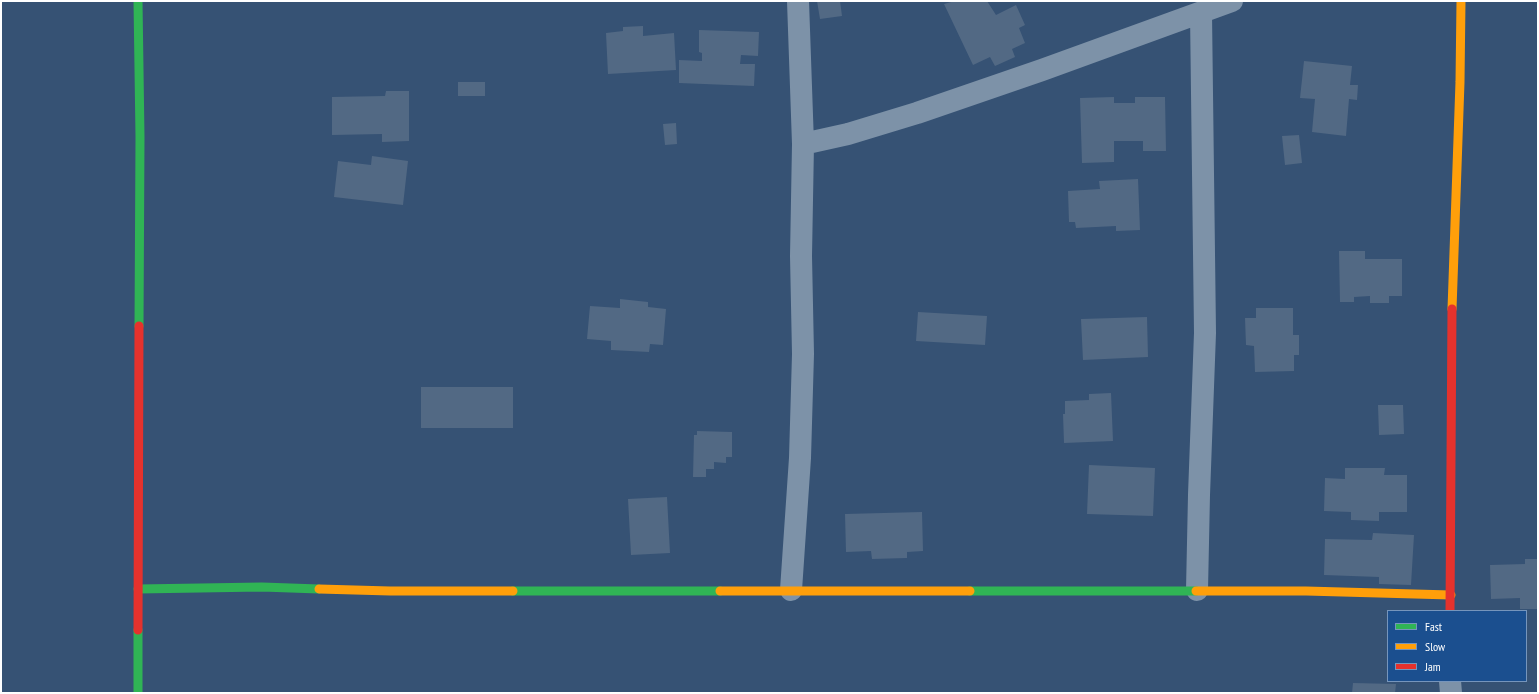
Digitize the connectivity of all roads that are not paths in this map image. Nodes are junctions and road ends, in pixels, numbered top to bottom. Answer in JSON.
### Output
{"nodes":[{"id":1,"x":138,"y":1,"type":"edge"},
{"id":2,"x":798,"y":1,"type":"edge"},
{"id":3,"x":1232,"y":1,"type":"edge"},
{"id":4,"x":1461,"y":1,"type":"edge"},
{"id":5,"x":1201,"y":13,"type":"junction"},
{"id":6,"x":803,"y":144,"type":"junction"},
{"id":7,"x":138,"y":589,"type":"junction"},
{"id":8,"x":791,"y":590,"type":"junction"},
{"id":9,"x":1197,"y":590,"type":"junction"},
{"id":10,"x":1450,"y":595,"type":"junction"},
{"id":11,"x":1450,"y":610,"type":"edge"},
{"id":12,"x":1450,"y":682,"type":"edge"},
{"id":13,"x":138,"y":693,"type":"edge"},
{"id":14,"x":1451,"y":693,"type":"edge"}],
"edges":[{"from":1,"to":7,"type":"street"},
{"from":2,"to":6,"type":"street"},
{"from":3,"to":5,"type":"street"},
{"from":4,"to":10,"type":"street"},
{"from":5,"to":6,"type":"street"},
{"from":5,"to":9,"type":"street"},
{"from":6,"to":8,"type":"street"},
{"from":7,"to":8,"type":"street"},
{"from":7,"to":13,"type":"street"},
{"from":8,"to":9,"type":"street"},
{"from":9,"to":10,"type":"street"},
{"from":10,"to":11,"type":"street"},
{"from":12,"to":14,"type":"street"}]}
